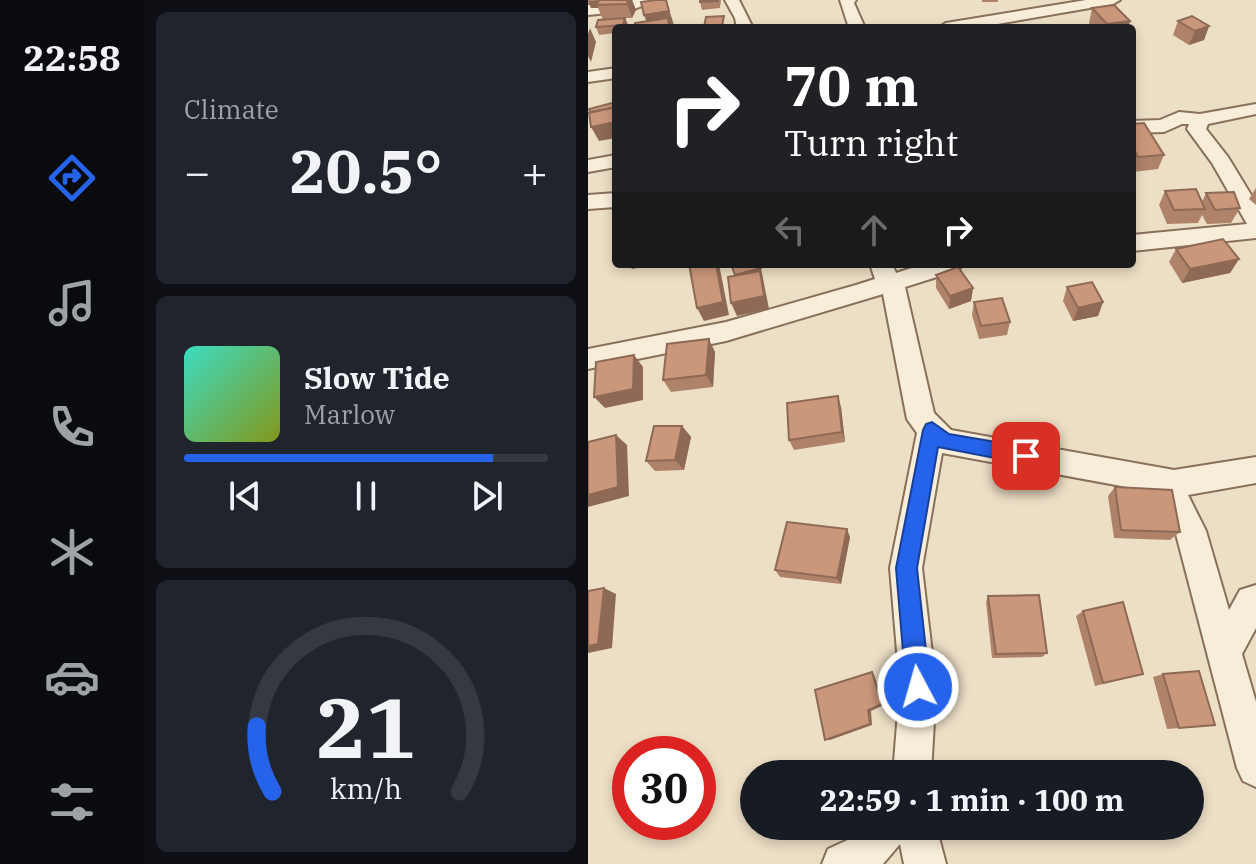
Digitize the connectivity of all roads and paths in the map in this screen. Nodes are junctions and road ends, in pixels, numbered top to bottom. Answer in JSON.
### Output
{"nodes":[{"id":1,"x":651,"y":0,"type":"edge"},
{"id":2,"x":732,"y":0,"type":"edge"},
{"id":3,"x":849,"y":0,"type":"edge"},
{"id":4,"x":1113,"y":0,"type":"edge"},
{"id":5,"x":588,"y":10,"type":"edge"},
{"id":6,"x":744,"y":24,"type":"edge"},
{"id":7,"x":855,"y":24,"type":"edge"},
{"id":8,"x":970,"y":24,"type":"edge"},
{"id":9,"x":612,"y":74,"type":"edge"},
{"id":10,"x":588,"y":77,"type":"edge"},
{"id":11,"x":1256,"y":109,"type":"edge"},
{"id":12,"x":1198,"y":125,"type":"junction"},
{"id":13,"x":1136,"y":127,"type":"edge"},
{"id":14,"x":612,"y":162,"type":"edge"},
{"id":15,"x":588,"y":166,"type":"edge"},
{"id":16,"x":612,"y":200,"type":"edge"},
{"id":17,"x":588,"y":202,"type":"edge"},
{"id":18,"x":1256,"y":221,"type":"edge"},
{"id":19,"x":1256,"y":231,"type":"edge"},
{"id":20,"x":1136,"y":243,"type":"edge"},
{"id":21,"x":925,"y":268,"type":"edge"},
{"id":22,"x":885,"y":274,"type":"edge"},
{"id":23,"x":588,"y":359,"type":"edge"},
{"id":24,"x":932,"y":430,"type":"junction"},
{"id":25,"x":1256,"y":470,"type":"edge"},
{"id":26,"x":1166,"y":485,"type":"junction"},
{"id":27,"x":1256,"y":602,"type":"edge"},
{"id":28,"x":1223,"y":655,"type":"junction"},
{"id":29,"x":913,"y":760,"type":"edge"},
{"id":30,"x":1256,"y":768,"type":"edge"},
{"id":31,"x":877,"y":840,"type":"edge"},
{"id":32,"x":919,"y":840,"type":"edge"},
{"id":33,"x":843,"y":864,"type":"edge"},
{"id":34,"x":925,"y":864,"type":"edge"}],
"edges":[{"from":1,"to":5,"type":"street"},
{"from":2,"to":6,"type":"street"},
{"from":3,"to":7,"type":"street"},
{"from":4,"to":8,"type":"street"},
{"from":9,"to":10,"type":"street"},
{"from":11,"to":12,"type":"street"},
{"from":12,"to":13,"type":"street"},
{"from":12,"to":18,"type":"street"},
{"from":14,"to":15,"type":"street"},
{"from":16,"to":17,"type":"street"},
{"from":19,"to":20,"type":"street"},
{"from":21,"to":22,"type":"street"},
{"from":22,"to":23,"type":"street"},
{"from":22,"to":24,"type":"street"},
{"from":24,"to":26,"type":"street"},
{"from":24,"to":29,"type":"street"},
{"from":25,"to":26,"type":"street"},
{"from":26,"to":28,"type":"street"},
{"from":27,"to":28,"type":"street"},
{"from":28,"to":30,"type":"street"},
{"from":31,"to":33,"type":"street"},
{"from":32,"to":34,"type":"street"}]}
